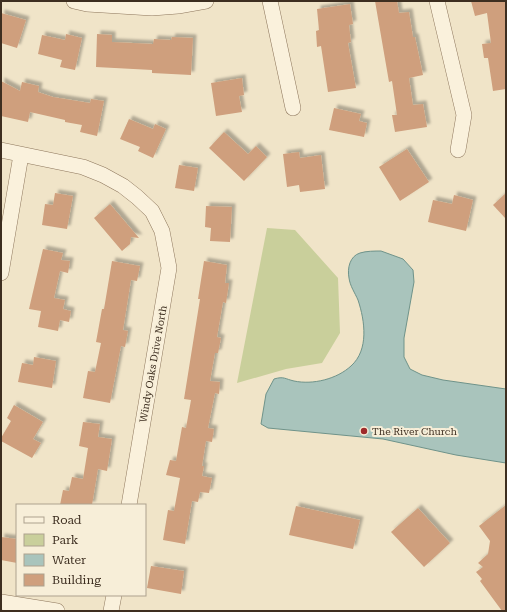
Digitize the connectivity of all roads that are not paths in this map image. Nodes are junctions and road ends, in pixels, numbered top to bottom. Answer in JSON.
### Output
{"nodes":[{"id":1,"x":74,"y":1,"type":"edge"},
{"id":2,"x":206,"y":1,"type":"edge"},
{"id":3,"x":270,"y":1,"type":"edge"},
{"id":4,"x":437,"y":1,"type":"edge"},
{"id":5,"x":293,"y":108,"type":"dead end"},
{"id":6,"x":1,"y":150,"type":"edge"},
{"id":7,"x":458,"y":150,"type":"dead end"},
{"id":8,"x":21,"y":155,"type":"junction"},
{"id":9,"x":1,"y":273,"type":"edge"},
{"id":10,"x":129,"y":504,"type":"edge"},
{"id":11,"x":114,"y":596,"type":"edge"},
{"id":12,"x":1,"y":602,"type":"edge"},
{"id":13,"x":56,"y":611,"type":"edge"},
{"id":14,"x":111,"y":611,"type":"edge"}],
"edges":[{"from":1,"to":2,"type":"street"},
{"from":3,"to":5,"type":"street"},
{"from":4,"to":7,"type":"street"},
{"from":6,"to":8,"type":"street","name":"Windy Oaks Drive North"},
{"from":8,"to":9,"type":"street"},
{"from":8,"to":10,"type":"street","name":"Windy Oaks Drive North"},
{"from":11,"to":14,"type":"street"},
{"from":12,"to":13,"type":"street"}]}
